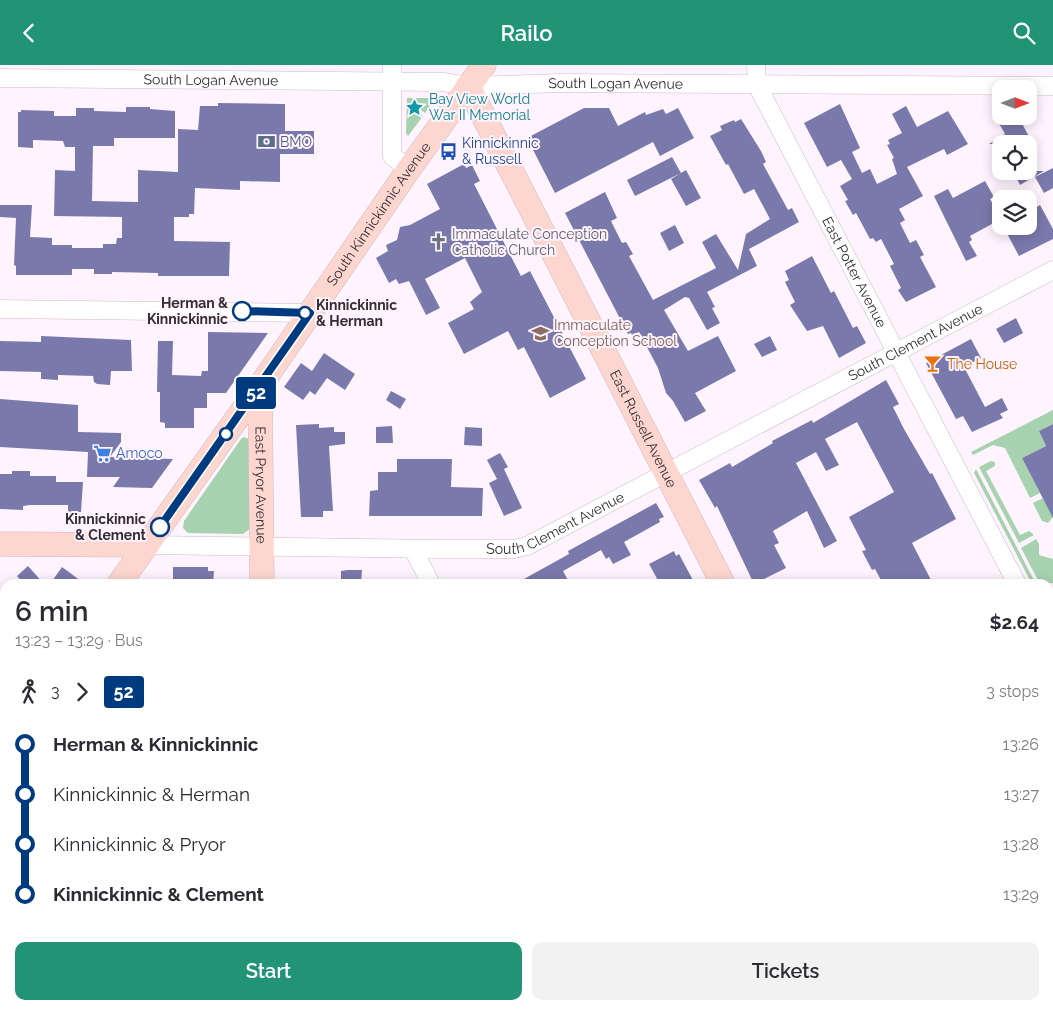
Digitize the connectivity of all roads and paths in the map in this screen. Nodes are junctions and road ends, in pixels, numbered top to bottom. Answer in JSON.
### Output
{"nodes":[{"id":1,"x":484,"y":65,"type":"edge"},
{"id":2,"x":756,"y":65,"type":"edge"},
{"id":3,"x":392,"y":74,"type":"edge"},
{"id":4,"x":0,"y":78,"type":"edge"},
{"id":5,"x":757,"y":85,"type":"junction"},
{"id":6,"x":468,"y":86,"type":"junction"},
{"id":7,"x":1053,"y":86,"type":"edge"},
{"id":8,"x":409,"y":169,"type":"junction"},
{"id":9,"x":1053,"y":269,"type":"edge"},
{"id":10,"x":0,"y":309,"type":"edge"},
{"id":11,"x":310,"y":313,"type":"junction"},
{"id":12,"x":896,"y":352,"type":"junction"},
{"id":13,"x":260,"y":386,"type":"junction"},
{"id":14,"x":666,"y":472,"type":"junction"},
{"id":15,"x":0,"y":544,"type":"edge"},
{"id":16,"x":147,"y":545,"type":"junction"},
{"id":17,"x":262,"y":547,"type":"junction"},
{"id":18,"x":413,"y":549,"type":"junction"},
{"id":19,"x":123,"y":579,"type":"edge"},
{"id":20,"x":262,"y":579,"type":"edge"},
{"id":21,"x":428,"y":579,"type":"edge"},
{"id":22,"x":720,"y":579,"type":"edge"},
{"id":23,"x":1014,"y":579,"type":"edge"}],
"edges":[{"from":1,"to":6,"type":"main road","name":"South Kinnickinnic Avenue"},
{"from":2,"to":5,"type":"street","name":"East Potter Avenue"},
{"from":3,"to":4,"type":"street","name":"South Logan Avenue"},
{"from":3,"to":6,"type":"street","name":"South Logan Avenue"},
{"from":3,"to":8,"type":"street"},
{"from":5,"to":6,"type":"street","name":"South Logan Avenue"},
{"from":5,"to":7,"type":"street","name":"South Logan Avenue"},
{"from":5,"to":12,"type":"street","name":"East Potter Avenue"},
{"from":6,"to":8,"type":"main road","name":"South Kinnickinnic Avenue"},
{"from":6,"to":14,"type":"main road","name":"East Russell Avenue"},
{"from":8,"to":11,"type":"main road","name":"South Kinnickinnic Avenue"},
{"from":9,"to":12,"type":"street","name":"South Clement Avenue"},
{"from":10,"to":11,"type":"street"},
{"from":11,"to":13,"type":"main road","name":"South Kinnickinnic Avenue"},
{"from":12,"to":14,"type":"street","name":"South Clement Avenue"},
{"from":12,"to":23,"type":"street","name":"East Potter Avenue"},
{"from":13,"to":16,"type":"main road","name":"South Kinnickinnic Avenue"},
{"from":13,"to":17,"type":"main road","name":"East Pryor Avenue"},
{"from":14,"to":18,"type":"street","name":"South Clement Avenue"},
{"from":14,"to":22,"type":"main road","name":"East Russell Avenue"},
{"from":15,"to":16,"type":"main road","name":"South Clement Avenue"},
{"from":16,"to":17,"type":"street","name":"South Clement Avenue"},
{"from":16,"to":19,"type":"main road","name":"South Kinnickinnic Avenue"},
{"from":17,"to":18,"type":"street","name":"South Clement Avenue"},
{"from":17,"to":20,"type":"main road","name":"East Pryor Avenue"},
{"from":18,"to":21,"type":"street"}]}
